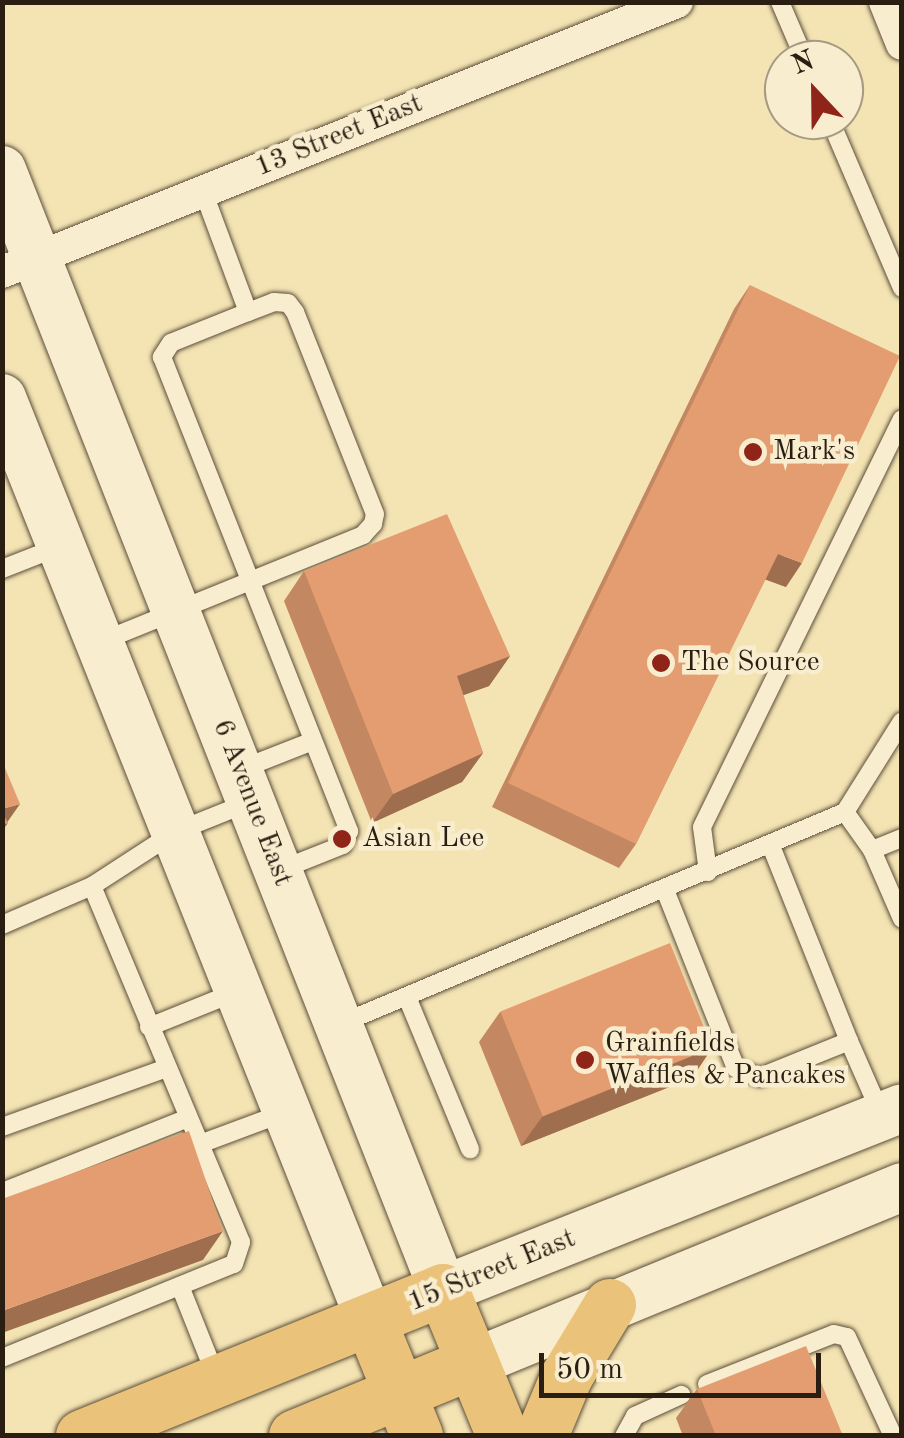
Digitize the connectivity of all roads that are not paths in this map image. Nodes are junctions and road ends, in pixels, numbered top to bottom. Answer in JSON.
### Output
{"nodes":[{"id":1,"x":677,"y":2,"type":"edge"},
{"id":2,"x":780,"y":2,"type":"edge"},
{"id":3,"x":885,"y":2,"type":"edge"},
{"id":4,"x":796,"y":40,"type":"edge"},
{"id":5,"x":902,"y":44,"type":"edge"},
{"id":6,"x":839,"y":140,"type":"edge"},
{"id":7,"x":2,"y":170,"type":"edge"},
{"id":8,"x":203,"y":191,"type":"junction"},
{"id":9,"x":20,"y":264,"type":"edge"},
{"id":10,"x":902,"y":288,"type":"edge"},
{"id":11,"x":248,"y":312,"type":"junction"},
{"id":12,"x":2,"y":398,"type":"edge"},
{"id":13,"x":902,"y":419,"type":"edge"},
{"id":14,"x":60,"y":546,"type":"junction"},
{"id":15,"x":2,"y":570,"type":"edge"},
{"id":16,"x":250,"y":582,"type":"junction"},
{"id":17,"x":177,"y":611,"type":"junction"},
{"id":18,"x":99,"y":642,"type":"junction"},
{"id":19,"x":902,"y":721,"type":"edge"},
{"id":20,"x":313,"y":740,"type":"junction"},
{"id":21,"x":245,"y":786,"type":"junction"},
{"id":22,"x":845,"y":812,"type":"junction"},
{"id":23,"x":175,"y":832,"type":"junction"},
{"id":24,"x":902,"y":838,"type":"edge"},
{"id":25,"x":771,"y":846,"type":"junction"},
{"id":26,"x":872,"y":850,"type":"junction"},
{"id":27,"x":278,"y":871,"type":"junction"},
{"id":28,"x":708,"y":872,"type":"junction"},
{"id":29,"x":92,"y":886,"type":"junction"},
{"id":30,"x":666,"y":890,"type":"junction"},
{"id":31,"x":902,"y":919,"type":"edge"},
{"id":32,"x":2,"y":925,"type":"edge"},
{"id":33,"x":238,"y":990,"type":"junction"},
{"id":34,"x":407,"y":997,"type":"junction"},
{"id":35,"x":339,"y":1025,"type":"junction"},
{"id":36,"x":149,"y":1026,"type":"junction"},
{"id":37,"x":849,"y":1041,"type":"junction"},
{"id":38,"x":167,"y":1068,"type":"junction"},
{"id":39,"x":286,"y":1112,"type":"junction"},
{"id":40,"x":892,"y":1112,"type":"edge"},
{"id":41,"x":188,"y":1118,"type":"junction"},
{"id":42,"x":2,"y":1127,"type":"edge"},
{"id":43,"x":200,"y":1144,"type":"junction"},
{"id":44,"x":470,"y":1149,"type":"dead end"},
{"id":45,"x":902,"y":1187,"type":"edge"},
{"id":46,"x":2,"y":1192,"type":"edge"},
{"id":47,"x":180,"y":1286,"type":"junction"},
{"id":48,"x":443,"y":1290,"type":"junction"},
{"id":49,"x":610,"y":1305,"type":"junction"},
{"id":50,"x":370,"y":1320,"type":"junction"},
{"id":51,"x":2,"y":1358,"type":"edge"},
{"id":52,"x":473,"y":1363,"type":"junction"},
{"id":53,"x":218,"y":1381,"type":"junction"},
{"id":54,"x":707,"y":1384,"type":"edge"},
{"id":55,"x":681,"y":1395,"type":"dead end"},
{"id":56,"x":409,"y":1415,"type":"edge"},
{"id":57,"x":82,"y":1436,"type":"edge"},
{"id":58,"x":295,"y":1436,"type":"edge"},
{"id":59,"x":503,"y":1436,"type":"edge"},
{"id":60,"x":542,"y":1436,"type":"edge"},
{"id":61,"x":624,"y":1436,"type":"edge"},
{"id":62,"x":894,"y":1436,"type":"edge"}],
"edges":[{"from":1,"to":8,"type":"street","name":"13 Street East"},
{"from":2,"to":4,"type":"lane"},
{"from":3,"to":5,"type":"street"},
{"from":6,"to":10,"type":"lane"},
{"from":7,"to":9,"type":"main road","name":"6 Avenue East"},
{"from":8,"to":9,"type":"street","name":"13 Street East"},
{"from":8,"to":11,"type":"lane"},
{"from":9,"to":17,"type":"main road","name":"6 Avenue East"},
{"from":11,"to":16,"type":"lane"},
{"from":11,"to":16,"type":"lane"},
{"from":12,"to":14,"type":"main road"},
{"from":13,"to":28,"type":"lane"},
{"from":14,"to":15,"type":"lane"},
{"from":14,"to":18,"type":"main road"},
{"from":16,"to":17,"type":"lane"},
{"from":16,"to":20,"type":"lane"},
{"from":17,"to":18,"type":"lane"},
{"from":17,"to":21,"type":"main road","name":"6 Avenue East"},
{"from":18,"to":23,"type":"main road"},
{"from":19,"to":22,"type":"lane"},
{"from":20,"to":21,"type":"lane"},
{"from":20,"to":27,"type":"lane"},
{"from":21,"to":23,"type":"lane"},
{"from":21,"to":27,"type":"main road","name":"6 Avenue East"},
{"from":22,"to":25,"type":"lane"},
{"from":22,"to":26,"type":"lane"},
{"from":23,"to":29,"type":"lane"},
{"from":23,"to":33,"type":"main road"},
{"from":24,"to":26,"type":"lane"},
{"from":25,"to":28,"type":"lane"},
{"from":25,"to":37,"type":"lane"},
{"from":26,"to":31,"type":"lane"},
{"from":27,"to":35,"type":"main road","name":"6 Avenue East"},
{"from":28,"to":30,"type":"lane"},
{"from":29,"to":32,"type":"lane"},
{"from":29,"to":36,"type":"lane"},
{"from":30,"to":34,"type":"lane"},
{"from":30,"to":37,"type":"lane"},
{"from":33,"to":36,"type":"lane"},
{"from":33,"to":39,"type":"main road"},
{"from":34,"to":35,"type":"lane"},
{"from":34,"to":44,"type":"lane"},
{"from":35,"to":48,"type":"main road","name":"6 Avenue East"},
{"from":36,"to":38,"type":"lane"},
{"from":37,"to":40,"type":"lane"},
{"from":38,"to":41,"type":"lane"},
{"from":38,"to":42,"type":"lane"},
{"from":39,"to":43,"type":"lane"},
{"from":39,"to":50,"type":"main road"},
{"from":40,"to":48,"type":"main road","name":"15 Street East"},
{"from":41,"to":43,"type":"lane"},
{"from":41,"to":46,"type":"lane"},
{"from":43,"to":47,"type":"lane"},
{"from":45,"to":49,"type":"main road"},
{"from":47,"to":51,"type":"lane"},
{"from":47,"to":53,"type":"lane"},
{"from":48,"to":50,"type":"main road","name":"15 Street East"},
{"from":48,"to":52,"type":"main road","name":"6 Avenue East"},
{"from":49,"to":52,"type":"main road"},
{"from":49,"to":60,"type":"main road"},
{"from":50,"to":53,"type":"main road","name":"15 Street East"},
{"from":50,"to":56,"type":"main road"},
{"from":52,"to":56,"type":"main road"},
{"from":52,"to":59,"type":"main road","name":"6 Avenue East"},
{"from":53,"to":57,"type":"main road","name":"15 Street East"},
{"from":54,"to":62,"type":"lane"},
{"from":55,"to":61,"type":"lane"},
{"from":56,"to":58,"type":"main road"}]}
